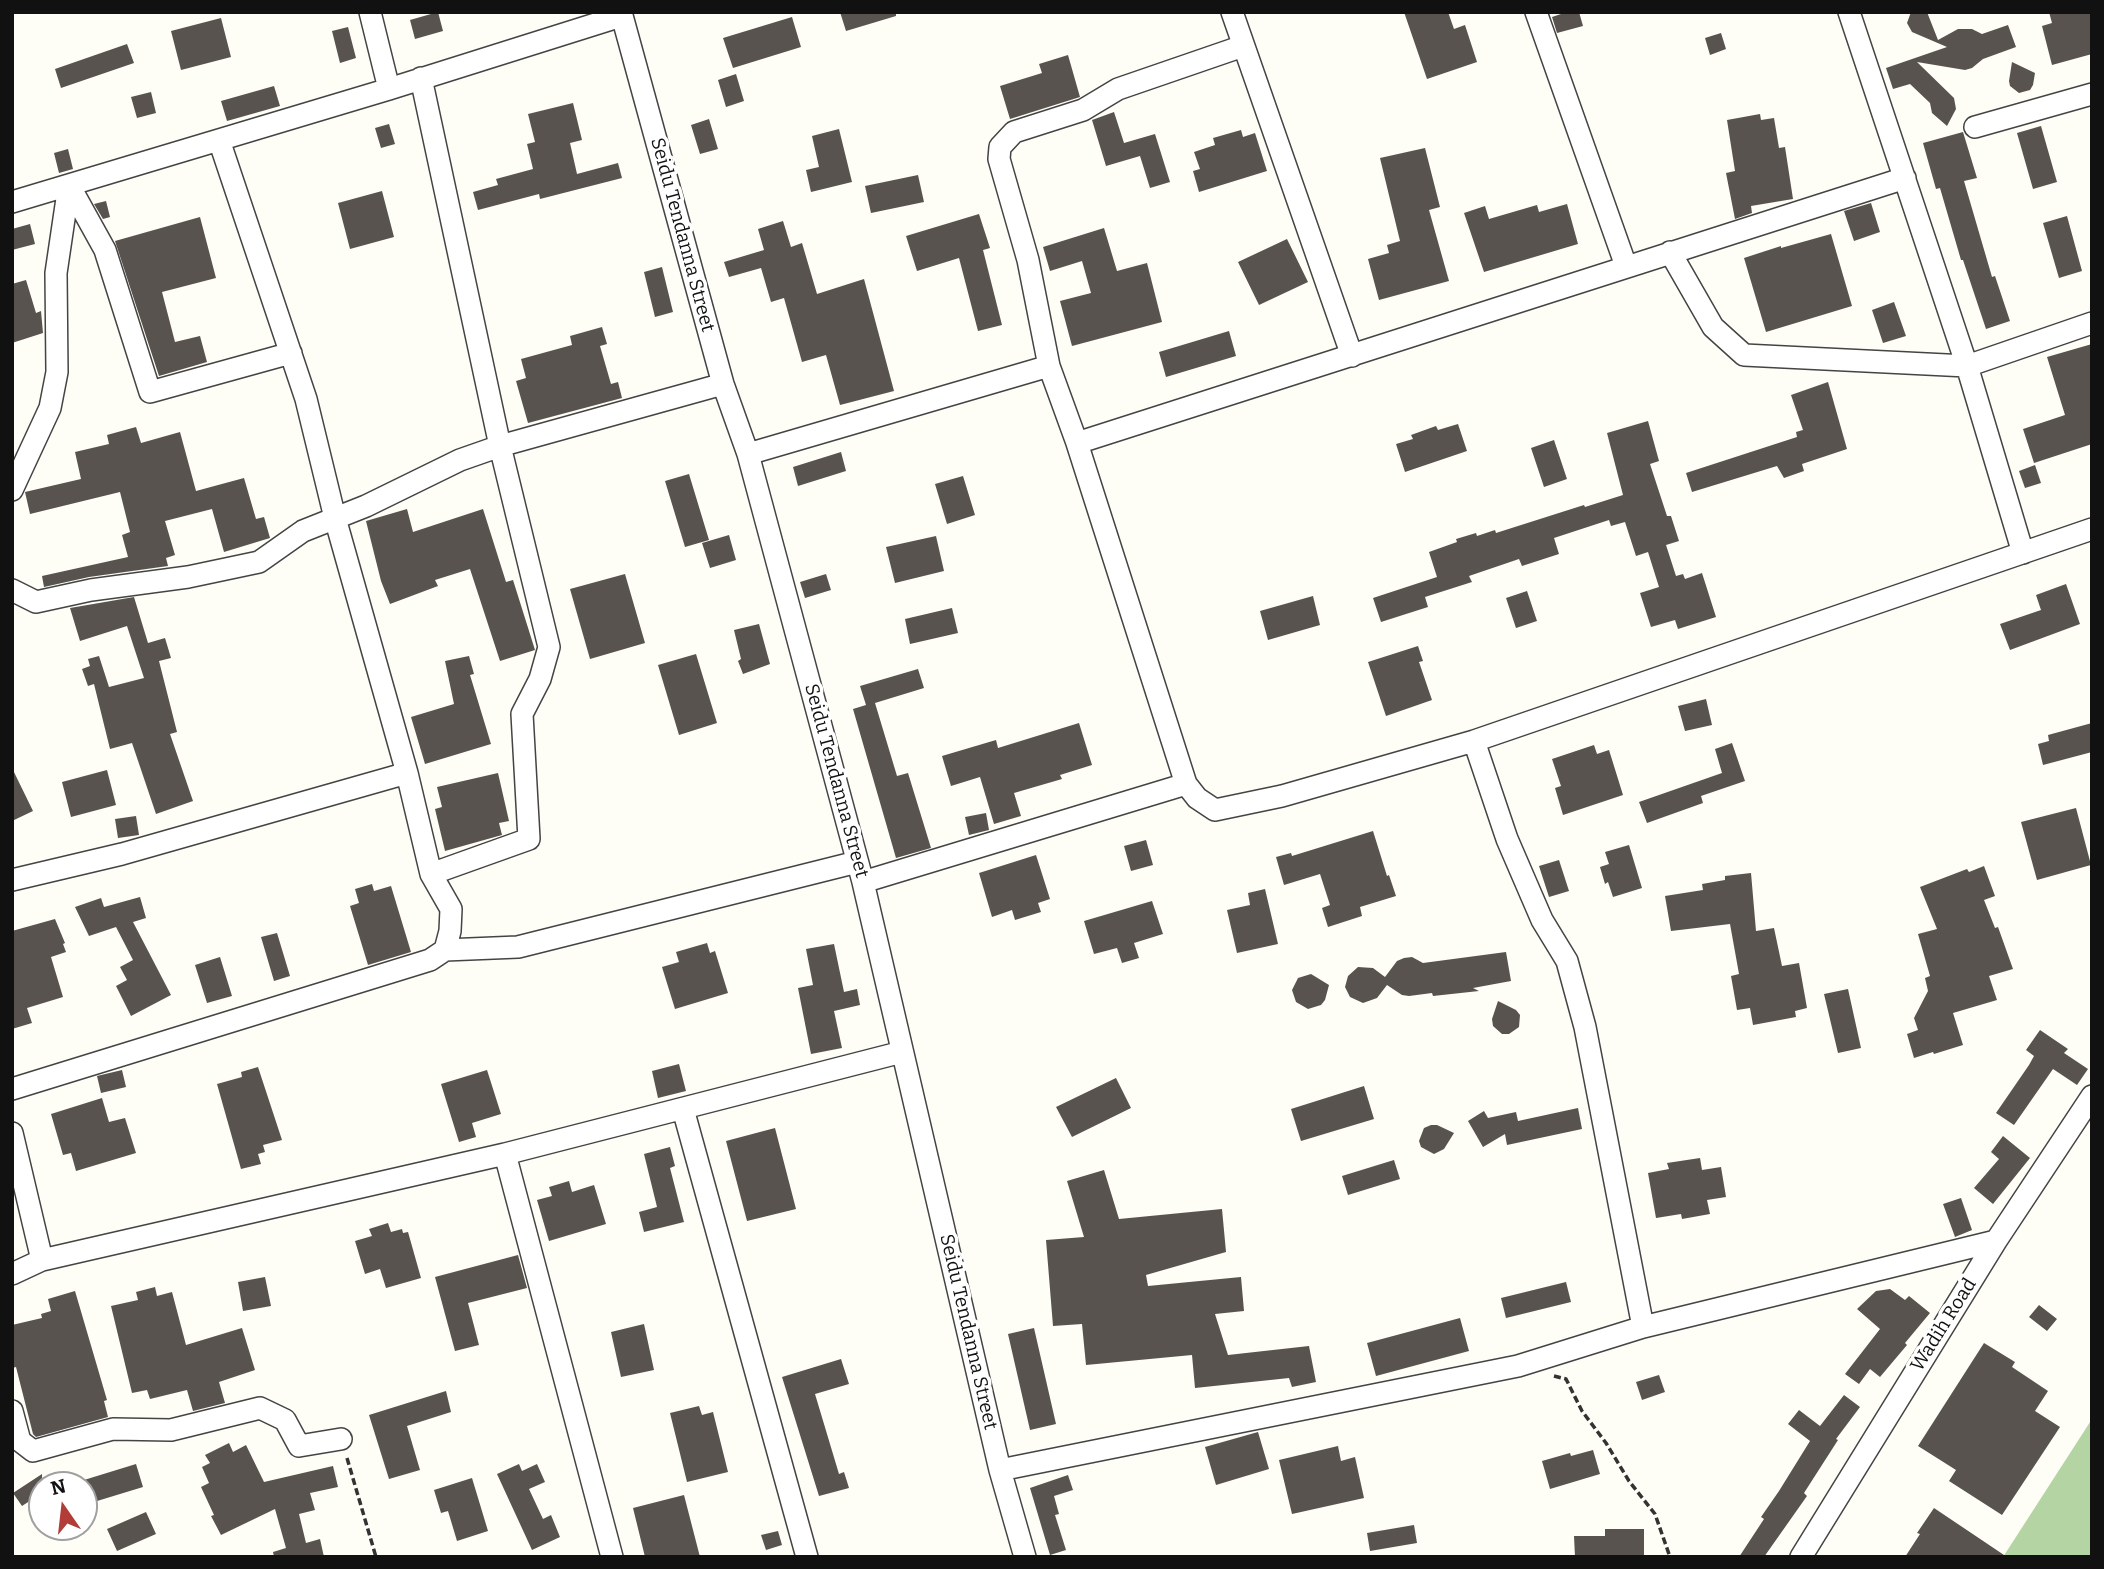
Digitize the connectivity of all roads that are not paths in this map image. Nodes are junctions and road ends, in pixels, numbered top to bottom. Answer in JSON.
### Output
{"nodes":[{"id":1,"x":370,"y":12,"type":"edge"},
{"id":2,"x":1233,"y":12,"type":"edge"},
{"id":3,"x":1536,"y":12,"type":"edge"},
{"id":4,"x":621,"y":14,"type":"edge"},
{"id":5,"x":1856,"y":15,"type":"edge"},
{"id":6,"x":1243,"y":46,"type":"junction"},
{"id":7,"x":421,"y":78,"type":"junction"},
{"id":8,"x":389,"y":89,"type":"junction"},
{"id":9,"x":2092,"y":94,"type":"edge"},
{"id":10,"x":1975,"y":127,"type":"dead end"},
{"id":11,"x":219,"y":140,"type":"junction"},
{"id":12,"x":1905,"y":178,"type":"junction"},
{"id":13,"x":69,"y":185,"type":"junction"},
{"id":14,"x":12,"y":202,"type":"edge"},
{"id":15,"x":1670,"y":252,"type":"junction"},
{"id":16,"x":1626,"y":266,"type":"junction"},
{"id":17,"x":2092,"y":323,"type":"edge"},
{"id":18,"x":291,"y":353,"type":"junction"},
{"id":19,"x":1352,"y":356,"type":"junction"},
{"id":20,"x":1049,"y":366,"type":"junction"},
{"id":21,"x":1967,"y":366,"type":"junction"},
{"id":22,"x":723,"y":384,"type":"junction"},
{"id":23,"x":1077,"y":443,"type":"junction"},
{"id":24,"x":500,"y":446,"type":"junction"},
{"id":25,"x":748,"y":454,"type":"junction"},
{"id":26,"x":12,"y":491,"type":"edge"},
{"id":27,"x":335,"y":518,"type":"junction"},
{"id":28,"x":2090,"y":535,"type":"edge"},
{"id":29,"x":2023,"y":553,"type":"junction"},
{"id":30,"x":12,"y":590,"type":"edge"},
{"id":31,"x":1474,"y":741,"type":"junction"},
{"id":32,"x":407,"y":773,"type":"junction"},
{"id":33,"x":1186,"y":784,"type":"junction"},
{"id":34,"x":860,"y":872,"type":"junction"},
{"id":35,"x":431,"y":874,"type":"junction"},
{"id":36,"x":12,"y":880,"type":"edge"},
{"id":37,"x":445,"y":950,"type":"junction"},
{"id":38,"x":902,"y":1052,"type":"junction"},
{"id":39,"x":12,"y":1089,"type":"edge"},
{"id":40,"x":2092,"y":1096,"type":"edge"},
{"id":41,"x":682,"y":1109,"type":"junction"},
{"id":42,"x":12,"y":1133,"type":"edge"},
{"id":43,"x":505,"y":1154,"type":"junction"},
{"id":44,"x":1996,"y":1241,"type":"junction"},
{"id":45,"x":42,"y":1260,"type":"junction"},
{"id":46,"x":12,"y":1274,"type":"edge"},
{"id":47,"x":1643,"y":1327,"type":"junction"},
{"id":48,"x":12,"y":1411,"type":"edge"},
{"id":49,"x":341,"y":1439,"type":"road end"},
{"id":50,"x":1000,"y":1470,"type":"junction"},
{"id":51,"x":612,"y":1557,"type":"edge"},
{"id":52,"x":807,"y":1557,"type":"edge"},
{"id":53,"x":1025,"y":1557,"type":"edge"},
{"id":54,"x":1801,"y":1557,"type":"edge"}],
"edges":[{"from":1,"to":8,"type":"street"},
{"from":2,"to":6,"type":"street"},
{"from":3,"to":16,"type":"street"},
{"from":4,"to":7,"type":"street"},
{"from":4,"to":22,"type":"street","name":"Seidu Tendanna Street"},
{"from":5,"to":12,"type":"street"},
{"from":6,"to":19,"type":"street"},
{"from":6,"to":20,"type":"street"},
{"from":7,"to":8,"type":"street"},
{"from":7,"to":24,"type":"street"},
{"from":8,"to":11,"type":"street"},
{"from":9,"to":10,"type":"street"},
{"from":11,"to":13,"type":"street"},
{"from":11,"to":18,"type":"street"},
{"from":12,"to":15,"type":"street"},
{"from":12,"to":21,"type":"street"},
{"from":13,"to":14,"type":"street"},
{"from":13,"to":18,"type":"street"},
{"from":13,"to":26,"type":"street"},
{"from":15,"to":16,"type":"street"},
{"from":15,"to":21,"type":"street"},
{"from":16,"to":19,"type":"street"},
{"from":17,"to":21,"type":"street"},
{"from":18,"to":27,"type":"street"},
{"from":19,"to":23,"type":"street"},
{"from":20,"to":23,"type":"street"},
{"from":20,"to":25,"type":"street"},
{"from":21,"to":29,"type":"street"},
{"from":22,"to":24,"type":"street"},
{"from":22,"to":25,"type":"street","name":"Seidu Tendanna Street"},
{"from":23,"to":33,"type":"street"},
{"from":24,"to":27,"type":"street"},
{"from":24,"to":35,"type":"street"},
{"from":25,"to":34,"type":"street","name":"Seidu Tendanna Street"},
{"from":27,"to":30,"type":"street"},
{"from":27,"to":32,"type":"street"},
{"from":28,"to":29,"type":"street"},
{"from":29,"to":31,"type":"street"},
{"from":31,"to":33,"type":"street"},
{"from":31,"to":47,"type":"street"},
{"from":32,"to":35,"type":"street"},
{"from":32,"to":36,"type":"street"},
{"from":33,"to":34,"type":"street"},
{"from":34,"to":37,"type":"street"},
{"from":34,"to":38,"type":"street","name":"Seidu Tendanna Street"},
{"from":35,"to":37,"type":"street"},
{"from":37,"to":39,"type":"street"},
{"from":38,"to":41,"type":"street"},
{"from":38,"to":50,"type":"street","name":"Seidu Tendanna Street"},
{"from":40,"to":44,"type":"street","name":"Wadih Road"},
{"from":41,"to":43,"type":"street"},
{"from":41,"to":52,"type":"street"},
{"from":42,"to":45,"type":"street"},
{"from":43,"to":45,"type":"street"},
{"from":43,"to":51,"type":"street"},
{"from":44,"to":47,"type":"street"},
{"from":44,"to":54,"type":"street","name":"Wadih Road"},
{"from":45,"to":46,"type":"street"},
{"from":47,"to":50,"type":"street"},
{"from":48,"to":49,"type":"street"},
{"from":50,"to":53,"type":"street","name":"Seidu Tendanna Street"}]}
